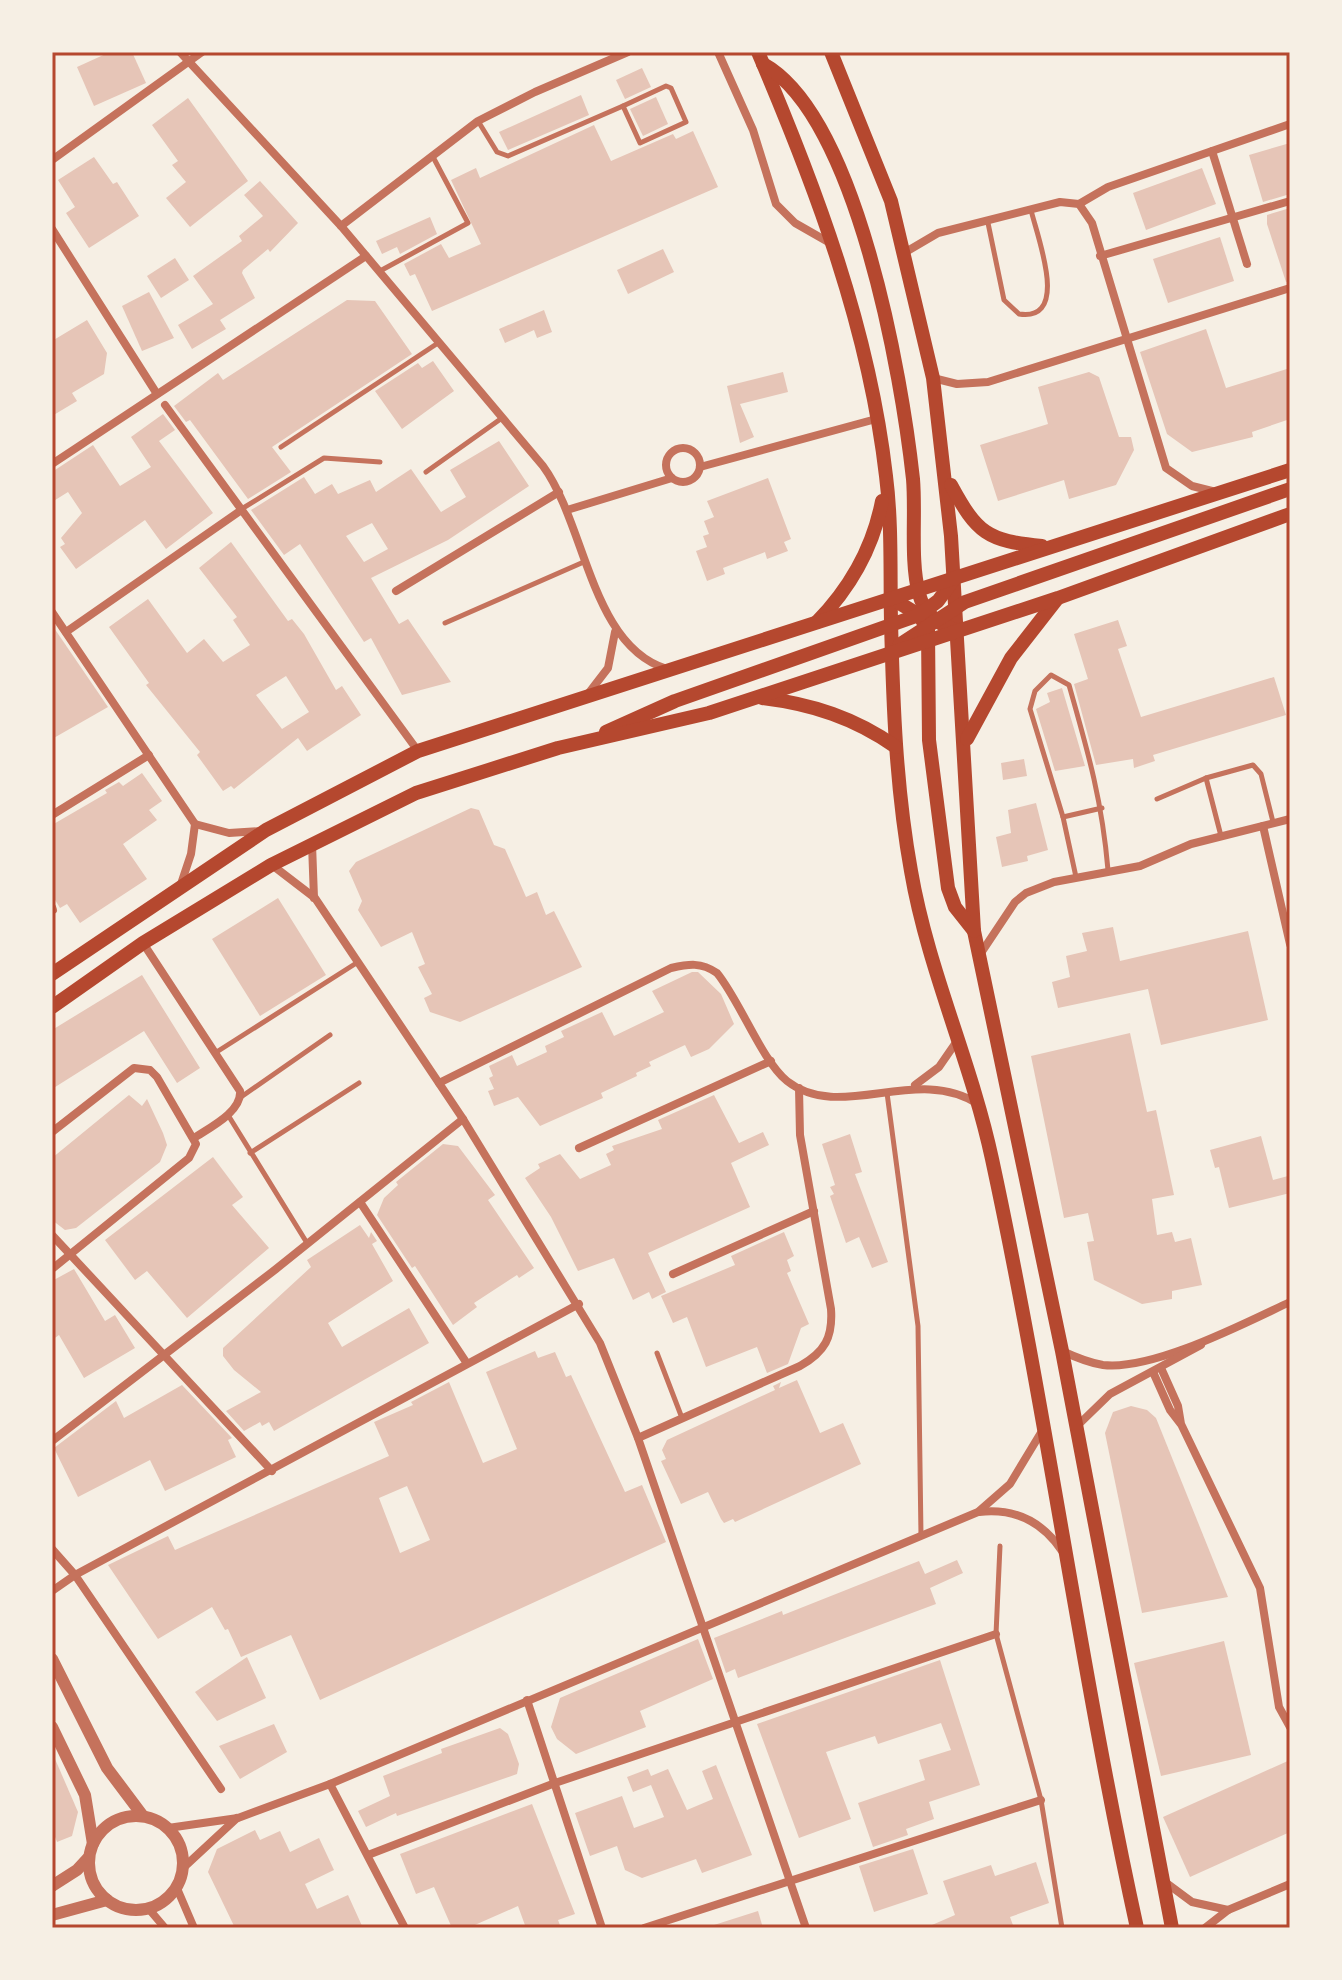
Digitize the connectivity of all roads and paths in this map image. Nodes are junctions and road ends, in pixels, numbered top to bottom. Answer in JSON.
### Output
{"nodes":[{"id":1,"x":180,"y":52,"type":"edge"},
{"id":2,"x":202,"y":52,"type":"edge"},
{"id":3,"x":628,"y":52,"type":"edge"},
{"id":4,"x":718,"y":52,"type":"edge"},
{"id":5,"x":831,"y":52,"type":"edge"},
{"id":6,"x":760,"y":58,"type":"edge"},
{"id":7,"x":189,"y":61,"type":"junction"},
{"id":8,"x":623,"y":106,"type":"junction"},
{"id":9,"x":478,"y":121,"type":"junction"},
{"id":10,"x":1290,"y":124,"type":"edge"},
{"id":11,"x":1212,"y":151,"type":"junction"},
{"id":12,"x":432,"y":154,"type":"junction"},
{"id":13,"x":52,"y":160,"type":"edge"},
{"id":14,"x":1290,"y":201,"type":"edge"},
{"id":15,"x":1079,"y":204,"type":"junction"},
{"id":16,"x":1031,"y":210,"type":"junction"},
{"id":17,"x":1233,"y":216,"type":"junction"},
{"id":18,"x":988,"y":223,"type":"junction"},
{"id":19,"x":341,"y":226,"type":"junction"},
{"id":20,"x":52,"y":229,"type":"edge"},
{"id":21,"x":835,"y":246,"type":"junction"},
{"id":22,"x":904,"y":253,"type":"junction"},
{"id":23,"x":366,"y":256,"type":"junction"},
{"id":24,"x":1100,"y":256,"type":"junction"},
{"id":25,"x":1247,"y":264,"type":"dead end"},
{"id":26,"x":380,"y":271,"type":"junction"},
{"id":27,"x":1290,"y":288,"type":"edge"},
{"id":28,"x":1125,"y":338,"type":"junction"},
{"id":29,"x":438,"y":343,"type":"junction"},
{"id":30,"x":933,"y":378,"type":"junction"},
{"id":31,"x":157,"y":394,"type":"junction"},
{"id":32,"x":165,"y":405,"type":"dead end"},
{"id":33,"x":503,"y":418,"type":"junction"},
{"id":34,"x":876,"y":419,"type":"junction"},
{"id":35,"x":281,"y":447,"type":"dead end"},
{"id":36,"x":380,"y":462,"type":"dead end"},
{"id":37,"x":52,"y":464,"type":"edge"},
{"id":38,"x":700,"y":467,"type":"junction"},
{"id":39,"x":1290,"y":470,"type":"edge"},
{"id":40,"x":426,"y":472,"type":"dead end"},
{"id":41,"x":887,"y":477,"type":"junction"},
{"id":42,"x":672,"y":478,"type":"junction"},
{"id":43,"x":947,"y":479,"type":"junction"},
{"id":44,"x":1290,"y":489,"type":"edge"},
{"id":45,"x":559,"y":492,"type":"junction"},
{"id":46,"x":1217,"y":492,"type":"junction"},
{"id":47,"x":567,"y":510,"type":"junction"},
{"id":48,"x":240,"y":511,"type":"junction"},
{"id":49,"x":1290,"y":514,"type":"edge"},
{"id":50,"x":1050,"y":547,"type":"junction"},
{"id":51,"x":587,"y":560,"type":"junction"},
{"id":52,"x":954,"y":579,"type":"junction"},
{"id":53,"x":918,"y":589,"type":"junction"},
{"id":54,"x":396,"y":591,"type":"dead end"},
{"id":55,"x":891,"y":598,"type":"junction"},
{"id":56,"x":1058,"y":598,"type":"junction"},
{"id":57,"x":956,"y":606,"type":"junction"},
{"id":58,"x":52,"y":612,"type":"edge"},
{"id":59,"x":927,"y":622,"type":"junction"},
{"id":60,"x":445,"y":623,"type":"dead end"},
{"id":61,"x":814,"y":625,"type":"junction"},
{"id":62,"x":891,"y":626,"type":"junction"},
{"id":63,"x":957,"y":630,"type":"junction"},
{"id":64,"x":615,"y":631,"type":"junction"},
{"id":65,"x":66,"y":632,"type":"junction"},
{"id":66,"x":893,"y":650,"type":"junction"},
{"id":67,"x":676,"y":671,"type":"junction"},
{"id":68,"x":585,"y":697,"type":"junction"},
{"id":69,"x":758,"y":697,"type":"junction"},
{"id":70,"x":592,"y":740,"type":"junction"},
{"id":71,"x":965,"y":743,"type":"junction"},
{"id":72,"x":896,"y":747,"type":"junction"},
{"id":73,"x":418,"y":751,"type":"junction"},
{"id":74,"x":149,"y":755,"type":"junction"},
{"id":75,"x":1206,"y":778,"type":"junction"},
{"id":76,"x":1157,"y":799,"type":"dead end"},
{"id":77,"x":1102,"y":808,"type":"junction"},
{"id":78,"x":52,"y":815,"type":"edge"},
{"id":79,"x":1063,"y":817,"type":"junction"},
{"id":80,"x":1290,"y":819,"type":"edge"},
{"id":81,"x":1273,"y":823,"type":"junction"},
{"id":82,"x":195,"y":824,"type":"junction"},
{"id":83,"x":1263,"y":826,"type":"junction"},
{"id":84,"x":266,"y":830,"type":"junction"},
{"id":85,"x":1221,"y":836,"type":"junction"},
{"id":86,"x":312,"y":844,"type":"junction"},
{"id":87,"x":271,"y":865,"type":"junction"},
{"id":88,"x":1108,"y":870,"type":"junction"},
{"id":89,"x":1076,"y":877,"type":"junction"},
{"id":90,"x":181,"y":884,"type":"junction"},
{"id":91,"x":315,"y":898,"type":"junction"},
{"id":92,"x":974,"y":931,"type":"junction"},
{"id":93,"x":143,"y":943,"type":"junction"},
{"id":94,"x":1290,"y":944,"type":"edge"},
{"id":95,"x":978,"y":957,"type":"junction"},
{"id":96,"x":358,"y":962,"type":"junction"},
{"id":97,"x":52,"y":974,"type":"edge"},
{"id":98,"x":52,"y":1007,"type":"edge"},
{"id":99,"x":330,"y":1035,"type":"dead end"},
{"id":100,"x":957,"y":1040,"type":"junction"},
{"id":101,"x":215,"y":1053,"type":"junction"},
{"id":102,"x":771,"y":1061,"type":"junction"},
{"id":103,"x":359,"y":1083,"type":"dead end"},
{"id":104,"x":439,"y":1083,"type":"junction"},
{"id":105,"x":799,"y":1088,"type":"junction"},
{"id":106,"x":910,"y":1088,"type":"junction"},
{"id":107,"x":887,"y":1093,"type":"junction"},
{"id":108,"x":241,"y":1097,"type":"junction"},
{"id":109,"x":979,"y":1105,"type":"junction"},
{"id":110,"x":228,"y":1114,"type":"junction"},
{"id":111,"x":463,"y":1119,"type":"junction"},
{"id":112,"x":52,"y":1132,"type":"edge"},
{"id":113,"x":194,"y":1138,"type":"junction"},
{"id":114,"x":579,"y":1148,"type":"dead end"},
{"id":115,"x":250,"y":1153,"type":"junction"},
{"id":116,"x":360,"y":1202,"type":"junction"},
{"id":117,"x":814,"y":1211,"type":"junction"},
{"id":118,"x":52,"y":1235,"type":"edge"},
{"id":119,"x":307,"y":1243,"type":"junction"},
{"id":120,"x":71,"y":1254,"type":"junction"},
{"id":121,"x":52,"y":1269,"type":"edge"},
{"id":122,"x":673,"y":1274,"type":"dead end"},
{"id":123,"x":1290,"y":1302,"type":"edge"},
{"id":124,"x":579,"y":1304,"type":"junction"},
{"id":125,"x":1204,"y":1342,"type":"junction"},
{"id":126,"x":1062,"y":1351,"type":"junction"},
{"id":127,"x":657,"y":1353,"type":"dead end"},
{"id":128,"x":166,"y":1354,"type":"junction"},
{"id":129,"x":466,"y":1362,"type":"junction"},
{"id":130,"x":1157,"y":1370,"type":"junction"},
{"id":131,"x":682,"y":1418,"type":"junction"},
{"id":132,"x":1076,"y":1427,"type":"junction"},
{"id":133,"x":1042,"y":1431,"type":"junction"},
{"id":134,"x":638,"y":1438,"type":"junction"},
{"id":135,"x":52,"y":1441,"type":"edge"},
{"id":136,"x":272,"y":1471,"type":"junction"},
{"id":137,"x":978,"y":1512,"type":"junction"},
{"id":138,"x":921,"y":1536,"type":"junction"},
{"id":139,"x":1000,"y":1546,"type":"dead end"},
{"id":140,"x":52,"y":1549,"type":"edge"},
{"id":141,"x":1065,"y":1556,"type":"junction"},
{"id":142,"x":75,"y":1575,"type":"junction"},
{"id":143,"x":52,"y":1591,"type":"edge"},
{"id":144,"x":702,"y":1628,"type":"junction"},
{"id":145,"x":996,"y":1634,"type":"junction"},
{"id":146,"x":52,"y":1659,"type":"edge"},
{"id":147,"x":527,"y":1700,"type":"junction"},
{"id":148,"x":737,"y":1721,"type":"junction"},
{"id":149,"x":52,"y":1727,"type":"edge"},
{"id":150,"x":1290,"y":1727,"type":"edge"},
{"id":151,"x":555,"y":1783,"type":"junction"},
{"id":152,"x":330,"y":1784,"type":"junction"},
{"id":153,"x":221,"y":1789,"type":"dead end"},
{"id":154,"x":1041,"y":1800,"type":"junction"},
{"id":155,"x":143,"y":1816,"type":"junction"},
{"id":156,"x":238,"y":1818,"type":"junction"},
{"id":157,"x":168,"y":1828,"type":"junction"},
{"id":158,"x":91,"y":1851,"type":"junction"},
{"id":159,"x":368,"y":1855,"type":"junction"},
{"id":160,"x":182,"y":1869,"type":"junction"},
{"id":161,"x":1162,"y":1880,"type":"junction"},
{"id":162,"x":791,"y":1882,"type":"junction"},
{"id":163,"x":1290,"y":1884,"type":"edge"},
{"id":164,"x":52,"y":1886,"type":"edge"},
{"id":165,"x":176,"y":1886,"type":"junction"},
{"id":166,"x":107,"y":1900,"type":"junction"},
{"id":167,"x":148,"y":1908,"type":"junction"},
{"id":168,"x":1228,"y":1910,"type":"junction"},
{"id":169,"x":52,"y":1915,"type":"edge"},
{"id":170,"x":165,"y":1928,"type":"edge"},
{"id":171,"x":194,"y":1928,"type":"edge"},
{"id":172,"x":405,"y":1928,"type":"edge"},
{"id":173,"x":602,"y":1928,"type":"edge"},
{"id":174,"x":644,"y":1928,"type":"edge"},
{"id":175,"x":806,"y":1928,"type":"edge"},
{"id":176,"x":1062,"y":1928,"type":"edge"},
{"id":177,"x":1137,"y":1928,"type":"edge"},
{"id":178,"x":1172,"y":1928,"type":"edge"},
{"id":179,"x":1205,"y":1928,"type":"edge"}],
"edges":[{"from":1,"to":7,"type":"street"},
{"from":2,"to":7,"type":"street"},
{"from":3,"to":9,"type":"street"},
{"from":4,"to":21,"type":"street"},
{"from":5,"to":22,"type":"main road"},
{"from":6,"to":21,"type":"main road"},
{"from":6,"to":53,"type":"main road"},
{"from":7,"to":13,"type":"street"},
{"from":7,"to":19,"type":"street"},
{"from":8,"to":8,"type":"lane"},
{"from":8,"to":9,"type":"lane"},
{"from":9,"to":12,"type":"street"},
{"from":10,"to":11,"type":"street"},
{"from":11,"to":15,"type":"street"},
{"from":11,"to":17,"type":"street"},
{"from":12,"to":19,"type":"street"},
{"from":12,"to":26,"type":"lane"},
{"from":14,"to":17,"type":"street"},
{"from":15,"to":16,"type":"street"},
{"from":15,"to":24,"type":"street"},
{"from":16,"to":18,"type":"street"},
{"from":16,"to":18,"type":"lane"},
{"from":17,"to":24,"type":"street"},
{"from":17,"to":25,"type":"street"},
{"from":18,"to":22,"type":"street"},
{"from":19,"to":23,"type":"street"},
{"from":20,"to":31,"type":"street"},
{"from":21,"to":34,"type":"main road"},
{"from":22,"to":30,"type":"main road"},
{"from":23,"to":26,"type":"street"},
{"from":23,"to":31,"type":"street"},
{"from":24,"to":28,"type":"street"},
{"from":26,"to":29,"type":"street"},
{"from":27,"to":28,"type":"street"},
{"from":28,"to":30,"type":"street"},
{"from":28,"to":46,"type":"street"},
{"from":29,"to":33,"type":"street"},
{"from":29,"to":35,"type":"lane"},
{"from":30,"to":43,"type":"main road"},
{"from":31,"to":37,"type":"street"},
{"from":32,"to":48,"type":"street"},
{"from":33,"to":40,"type":"lane"},
{"from":33,"to":45,"type":"street"},
{"from":34,"to":38,"type":"street"},
{"from":34,"to":41,"type":"main road"},
{"from":36,"to":48,"type":"lane"},
{"from":38,"to":42,"type":"street"},
{"from":38,"to":42,"type":"street"},
{"from":39,"to":46,"type":"main road"},
{"from":41,"to":55,"type":"main road"},
{"from":41,"to":61,"type":"main road"},
{"from":42,"to":47,"type":"street"},
{"from":43,"to":50,"type":"main road"},
{"from":43,"to":52,"type":"main road"},
{"from":44,"to":57,"type":"main road"},
{"from":45,"to":47,"type":"street"},
{"from":45,"to":54,"type":"street"},
{"from":46,"to":50,"type":"main road"},
{"from":47,"to":51,"type":"street"},
{"from":48,"to":65,"type":"street"},
{"from":48,"to":73,"type":"street"},
{"from":49,"to":56,"type":"main road"},
{"from":50,"to":52,"type":"main road"},
{"from":51,"to":60,"type":"lane"},
{"from":51,"to":64,"type":"street"},
{"from":52,"to":53,"type":"main road"},
{"from":52,"to":57,"type":"main road"},
{"from":52,"to":59,"type":"main road"},
{"from":53,"to":55,"type":"main road"},
{"from":53,"to":59,"type":"main road"},
{"from":55,"to":59,"type":"main road"},
{"from":55,"to":61,"type":"main road"},
{"from":55,"to":62,"type":"main road"},
{"from":56,"to":63,"type":"main road"},
{"from":56,"to":71,"type":"main road"},
{"from":57,"to":59,"type":"main road"},
{"from":57,"to":63,"type":"main road"},
{"from":58,"to":65,"type":"street"},
{"from":59,"to":62,"type":"main road"},
{"from":59,"to":63,"type":"main road"},
{"from":59,"to":66,"type":"main road"},
{"from":59,"to":92,"type":"main road"},
{"from":61,"to":67,"type":"main road"},
{"from":62,"to":66,"type":"main road"},
{"from":62,"to":70,"type":"main road"},
{"from":63,"to":71,"type":"main road"},
{"from":64,"to":67,"type":"street"},
{"from":64,"to":68,"type":"street"},
{"from":65,"to":74,"type":"street"},
{"from":66,"to":69,"type":"main road"},
{"from":66,"to":72,"type":"main road"},
{"from":67,"to":68,"type":"main road"},
{"from":68,"to":73,"type":"main road"},
{"from":69,"to":70,"type":"main road"},
{"from":69,"to":72,"type":"main road"},
{"from":70,"to":86,"type":"main road"},
{"from":71,"to":92,"type":"main road"},
{"from":72,"to":100,"type":"main road"},
{"from":73,"to":84,"type":"main road"},
{"from":74,"to":78,"type":"street"},
{"from":74,"to":82,"type":"street"},
{"from":75,"to":76,"type":"lane"},
{"from":75,"to":81,"type":"lane"},
{"from":75,"to":85,"type":"lane"},
{"from":77,"to":79,"type":"lane"},
{"from":77,"to":79,"type":"lane"},
{"from":77,"to":88,"type":"lane"},
{"from":79,"to":89,"type":"lane"},
{"from":80,"to":81,"type":"street"},
{"from":81,"to":83,"type":"street"},
{"from":82,"to":84,"type":"street"},
{"from":82,"to":90,"type":"street"},
{"from":83,"to":85,"type":"street"},
{"from":83,"to":94,"type":"street"},
{"from":84,"to":90,"type":"main road"},
{"from":85,"to":88,"type":"street"},
{"from":86,"to":87,"type":"main road"},
{"from":86,"to":91,"type":"street"},
{"from":87,"to":91,"type":"street"},
{"from":87,"to":93,"type":"main road"},
{"from":88,"to":89,"type":"street"},
{"from":89,"to":95,"type":"street"},
{"from":90,"to":97,"type":"main road"},
{"from":91,"to":96,"type":"street"},
{"from":92,"to":95,"type":"main road"},
{"from":93,"to":98,"type":"main road"},
{"from":93,"to":101,"type":"street"},
{"from":95,"to":126,"type":"main road"},
{"from":96,"to":101,"type":"lane"},
{"from":96,"to":104,"type":"street"},
{"from":99,"to":108,"type":"lane"},
{"from":100,"to":106,"type":"street"},
{"from":100,"to":109,"type":"main road"},
{"from":101,"to":108,"type":"street"},
{"from":102,"to":104,"type":"street"},
{"from":102,"to":105,"type":"street"},
{"from":102,"to":114,"type":"street"},
{"from":103,"to":115,"type":"lane"},
{"from":104,"to":111,"type":"street"},
{"from":105,"to":107,"type":"street"},
{"from":105,"to":117,"type":"street"},
{"from":106,"to":107,"type":"street"},
{"from":106,"to":109,"type":"street"},
{"from":107,"to":138,"type":"lane"},
{"from":108,"to":110,"type":"street"},
{"from":109,"to":133,"type":"main road"},
{"from":110,"to":113,"type":"street"},
{"from":110,"to":115,"type":"lane"},
{"from":111,"to":116,"type":"street"},
{"from":111,"to":124,"type":"street"},
{"from":112,"to":113,"type":"street"},
{"from":113,"to":120,"type":"street"},
{"from":115,"to":119,"type":"lane"},
{"from":116,"to":119,"type":"street"},
{"from":116,"to":129,"type":"street"},
{"from":117,"to":122,"type":"street"},
{"from":117,"to":131,"type":"street"},
{"from":118,"to":120,"type":"street"},
{"from":119,"to":128,"type":"street"},
{"from":120,"to":121,"type":"street"},
{"from":120,"to":128,"type":"street"},
{"from":123,"to":125,"type":"street"},
{"from":124,"to":129,"type":"street"},
{"from":124,"to":134,"type":"street"},
{"from":125,"to":126,"type":"street"},
{"from":125,"to":130,"type":"street"},
{"from":126,"to":132,"type":"main road"},
{"from":127,"to":131,"type":"lane"},
{"from":128,"to":135,"type":"street"},
{"from":128,"to":136,"type":"street"},
{"from":129,"to":136,"type":"street"},
{"from":130,"to":132,"type":"street"},
{"from":130,"to":150,"type":"street"},
{"from":131,"to":134,"type":"street"},
{"from":132,"to":161,"type":"main road"},
{"from":133,"to":137,"type":"street"},
{"from":133,"to":141,"type":"main road"},
{"from":134,"to":144,"type":"street"},
{"from":136,"to":142,"type":"street"},
{"from":137,"to":138,"type":"street"},
{"from":137,"to":141,"type":"street"},
{"from":138,"to":144,"type":"street"},
{"from":139,"to":145,"type":"lane"},
{"from":140,"to":142,"type":"street"},
{"from":141,"to":177,"type":"main road"},
{"from":142,"to":143,"type":"street"},
{"from":142,"to":153,"type":"street"},
{"from":144,"to":147,"type":"street"},
{"from":144,"to":148,"type":"street"},
{"from":145,"to":148,"type":"street"},
{"from":145,"to":154,"type":"lane"},
{"from":146,"to":155,"type":"street"},
{"from":147,"to":151,"type":"street"},
{"from":147,"to":152,"type":"street"},
{"from":148,"to":151,"type":"street"},
{"from":148,"to":162,"type":"street"},
{"from":149,"to":158,"type":"street"},
{"from":151,"to":159,"type":"street"},
{"from":151,"to":173,"type":"street"},
{"from":152,"to":156,"type":"street"},
{"from":152,"to":159,"type":"street"},
{"from":154,"to":162,"type":"street"},
{"from":154,"to":176,"type":"lane"},
{"from":155,"to":157,"type":"street"},
{"from":155,"to":158,"type":"street"},
{"from":156,"to":157,"type":"street"},
{"from":156,"to":160,"type":"street"},
{"from":157,"to":160,"type":"street"},
{"from":158,"to":164,"type":"street"},
{"from":158,"to":166,"type":"street"},
{"from":159,"to":172,"type":"street"},
{"from":160,"to":165,"type":"street"},
{"from":161,"to":168,"type":"street"},
{"from":161,"to":178,"type":"main road"},
{"from":162,"to":174,"type":"street"},
{"from":162,"to":175,"type":"street"},
{"from":163,"to":168,"type":"street"},
{"from":165,"to":167,"type":"street"},
{"from":165,"to":171,"type":"street"},
{"from":166,"to":167,"type":"street"},
{"from":166,"to":169,"type":"street"},
{"from":167,"to":170,"type":"street"},
{"from":168,"to":179,"type":"street"}]}
